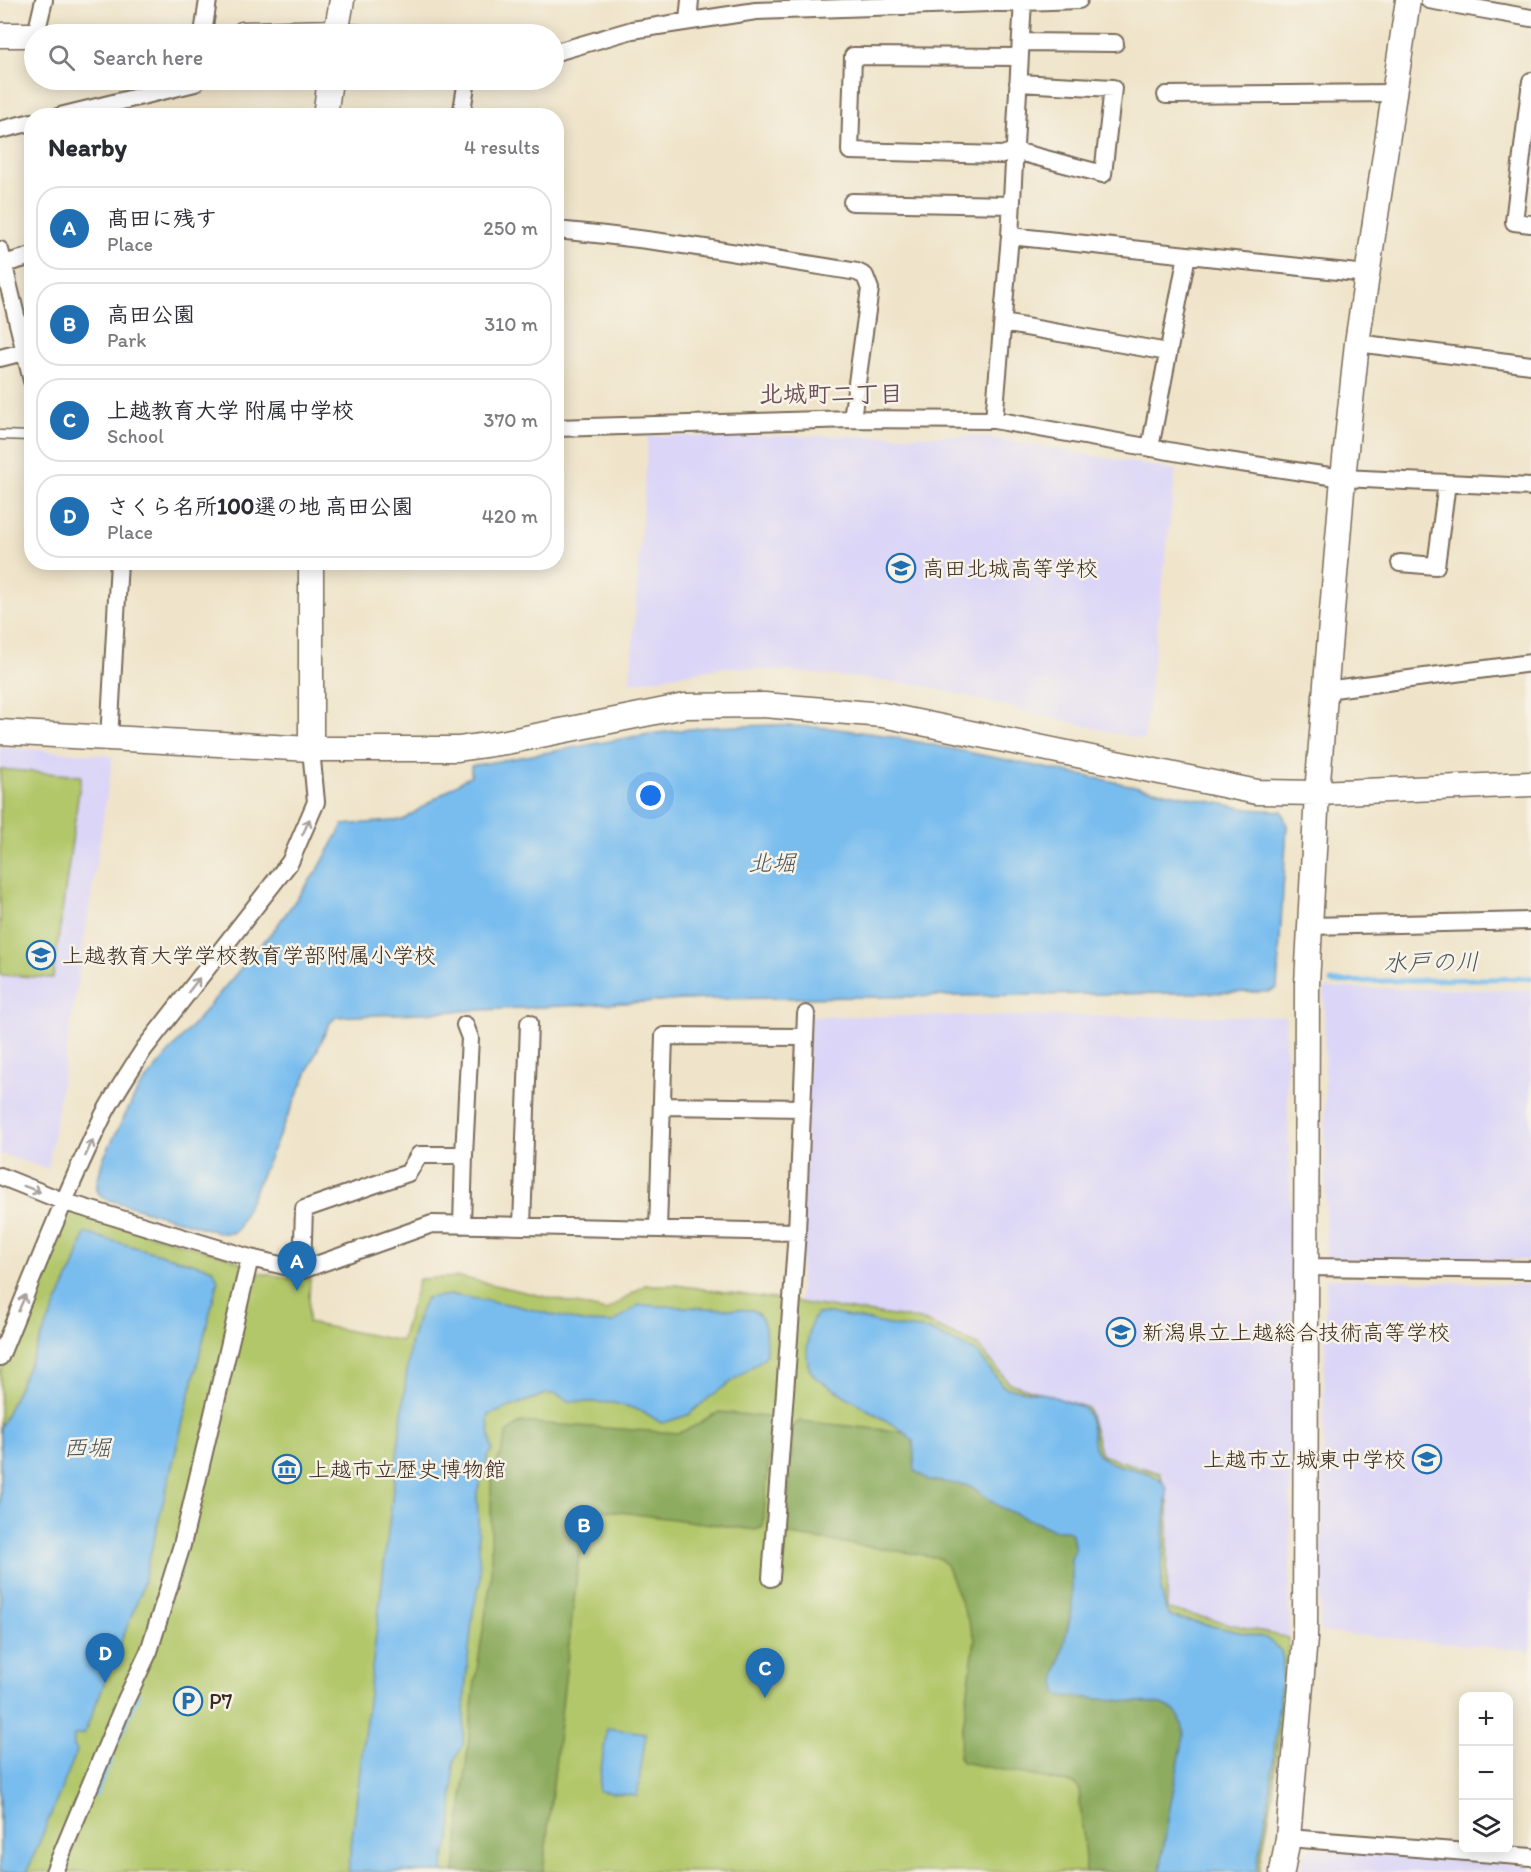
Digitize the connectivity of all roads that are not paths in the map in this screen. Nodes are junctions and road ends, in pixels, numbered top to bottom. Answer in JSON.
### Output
{"nodes":[{"id":1,"x":44,"y":0,"type":"edge"},
{"id":2,"x":208,"y":0,"type":"edge"},
{"id":3,"x":342,"y":0,"type":"edge"},
{"id":4,"x":690,"y":0,"type":"edge"},
{"id":5,"x":1079,"y":0,"type":"edge"},
{"id":6,"x":1408,"y":0,"type":"edge"},
{"id":7,"x":1429,"y":0,"type":"edge"},
{"id":8,"x":1023,"y":1,"type":"edge"},
{"id":9,"x":1531,"y":18,"type":"edge"},
{"id":10,"x":688,"y":21,"type":"junction"},
{"id":11,"x":38,"y":24,"type":"edge"},
{"id":12,"x":204,"y":24,"type":"edge"},
{"id":13,"x":338,"y":24,"type":"edge"},
{"id":14,"x":0,"y":35,"type":"edge"},
{"id":15,"x":24,"y":35,"type":"edge"},
{"id":16,"x":1115,"y":43,"type":"dead end"},
{"id":17,"x":564,"y":50,"type":"edge"},
{"id":18,"x":1020,"y":50,"type":"junction"},
{"id":19,"x":1531,"y":81,"type":"edge"},
{"id":20,"x":1018,"y":83,"type":"junction"},
{"id":21,"x":173,"y":90,"type":"edge"},
{"id":22,"x":329,"y":90,"type":"edge"},
{"id":23,"x":465,"y":90,"type":"edge"},
{"id":24,"x":1394,"y":93,"type":"junction"},
{"id":25,"x":1166,"y":95,"type":"dead end"},
{"id":26,"x":115,"y":108,"type":"edge"},
{"id":27,"x":326,"y":108,"type":"edge"},
{"id":28,"x":462,"y":108,"type":"edge"},
{"id":29,"x":24,"y":124,"type":"edge"},
{"id":30,"x":0,"y":130,"type":"edge"},
{"id":31,"x":1015,"y":151,"type":"junction"},
{"id":32,"x":852,"y":202,"type":"dead end"},
{"id":33,"x":1012,"y":205,"type":"junction"},
{"id":34,"x":1531,"y":224,"type":"edge"},
{"id":35,"x":564,"y":231,"type":"edge"},
{"id":36,"x":1010,"y":236,"type":"junction"},
{"id":37,"x":1187,"y":255,"type":"junction"},
{"id":38,"x":24,"y":257,"type":"edge"},
{"id":39,"x":1,"y":260,"type":"edge"},
{"id":40,"x":1366,"y":274,"type":"junction"},
{"id":41,"x":1003,"y":323,"type":"junction"},
{"id":42,"x":24,"y":338,"type":"edge"},
{"id":43,"x":1357,"y":343,"type":"junction"},
{"id":44,"x":24,"y":352,"type":"edge"},
{"id":45,"x":1168,"y":352,"type":"junction"},
{"id":46,"x":0,"y":358,"type":"edge"},
{"id":47,"x":1531,"y":365,"type":"edge"},
{"id":48,"x":852,"y":418,"type":"junction"},
{"id":49,"x":994,"y":420,"type":"junction"},
{"id":50,"x":564,"y":428,"type":"edge"},
{"id":51,"x":0,"y":435,"type":"edge"},
{"id":52,"x":24,"y":436,"type":"edge"},
{"id":53,"x":1150,"y":448,"type":"junction"},
{"id":54,"x":1343,"y":478,"type":"junction"},
{"id":55,"x":1447,"y":483,"type":"junction"},
{"id":56,"x":1531,"y":487,"type":"edge"},
{"id":57,"x":1400,"y":563,"type":"dead end"},
{"id":58,"x":119,"y":570,"type":"edge"},
{"id":59,"x":311,"y":570,"type":"edge"},
{"id":60,"x":1531,"y":663,"type":"edge"},
{"id":61,"x":1326,"y":690,"type":"junction"},
{"id":62,"x":0,"y":732,"type":"edge"},
{"id":63,"x":109,"y":739,"type":"junction"},
{"id":64,"x":311,"y":749,"type":"junction"},
{"id":65,"x":1531,"y":784,"type":"edge"},
{"id":66,"x":1317,"y":793,"type":"junction"},
{"id":67,"x":1531,"y":921,"type":"edge"},
{"id":68,"x":1310,"y":926,"type":"junction"},
{"id":69,"x":806,"y":1014,"type":"dead end"},
{"id":70,"x":530,"y":1023,"type":"dead end"},
{"id":71,"x":465,"y":1024,"type":"dead end"},
{"id":72,"x":805,"y":1037,"type":"junction"},
{"id":73,"x":662,"y":1106,"type":"junction"},
{"id":74,"x":802,"y":1108,"type":"junction"},
{"id":75,"x":464,"y":1155,"type":"junction"},
{"id":76,"x":0,"y":1176,"type":"edge"},
{"id":77,"x":65,"y":1202,"type":"junction"},
{"id":78,"x":462,"y":1225,"type":"junction"},
{"id":79,"x":522,"y":1226,"type":"junction"},
{"id":80,"x":658,"y":1229,"type":"junction"},
{"id":81,"x":797,"y":1232,"type":"junction"},
{"id":82,"x":250,"y":1258,"type":"junction"},
{"id":83,"x":1305,"y":1268,"type":"junction"},
{"id":84,"x":302,"y":1270,"type":"junction"},
{"id":85,"x":1531,"y":1270,"type":"edge"},
{"id":86,"x":0,"y":1357,"type":"edge"},
{"id":87,"x":771,"y":1578,"type":"dead end"},
{"id":88,"x":1288,"y":1838,"type":"junction"},
{"id":89,"x":1531,"y":1857,"type":"edge"},
{"id":90,"x":54,"y":1872,"type":"edge"},
{"id":91,"x":1282,"y":1872,"type":"edge"}],
"edges":[{"from":1,"to":11,"type":"street"},
{"from":2,"to":12,"type":"street"},
{"from":3,"to":13,"type":"street"},
{"from":4,"to":10,"type":"street"},
{"from":5,"to":8,"type":"street"},
{"from":6,"to":24,"type":"street"},
{"from":7,"to":9,"type":"street"},
{"from":8,"to":10,"type":"street"},
{"from":8,"to":18,"type":"street"},
{"from":10,"to":17,"type":"street"},
{"from":14,"to":15,"type":"street"},
{"from":16,"to":18,"type":"street"},
{"from":18,"to":20,"type":"street"},
{"from":18,"to":31,"type":"street"},
{"from":19,"to":34,"type":"street"},
{"from":20,"to":31,"type":"street"},
{"from":20,"to":31,"type":"street"},
{"from":21,"to":26,"type":"street"},
{"from":22,"to":27,"type":"street"},
{"from":23,"to":28,"type":"street"},
{"from":24,"to":25,"type":"street"},
{"from":24,"to":40,"type":"street"},
{"from":29,"to":30,"type":"street"},
{"from":31,"to":33,"type":"street"},
{"from":32,"to":33,"type":"street"},
{"from":33,"to":36,"type":"street"},
{"from":35,"to":48,"type":"street"},
{"from":36,"to":37,"type":"street"},
{"from":36,"to":41,"type":"street"},
{"from":37,"to":40,"type":"street"},
{"from":37,"to":45,"type":"street"},
{"from":38,"to":39,"type":"street"},
{"from":39,"to":42,"type":"street"},
{"from":40,"to":43,"type":"street"},
{"from":41,"to":45,"type":"street"},
{"from":41,"to":49,"type":"street"},
{"from":43,"to":47,"type":"street"},
{"from":43,"to":54,"type":"street"},
{"from":44,"to":46,"type":"street"},
{"from":45,"to":53,"type":"street"},
{"from":48,"to":49,"type":"street"},
{"from":48,"to":50,"type":"street"},
{"from":49,"to":53,"type":"street"},
{"from":51,"to":52,"type":"lane"},
{"from":53,"to":54,"type":"street"},
{"from":54,"to":55,"type":"street"},
{"from":54,"to":61,"type":"street"},
{"from":55,"to":56,"type":"street"},
{"from":55,"to":57,"type":"street"},
{"from":58,"to":63,"type":"street"},
{"from":59,"to":64,"type":"street"},
{"from":60,"to":61,"type":"street"},
{"from":61,"to":66,"type":"street"},
{"from":62,"to":63,"type":"street"},
{"from":63,"to":64,"type":"street"},
{"from":64,"to":66,"type":"street"},
{"from":77,"to":64,"type":"street","one_way":true},
{"from":65,"to":66,"type":"street"},
{"from":66,"to":68,"type":"street"},
{"from":67,"to":68,"type":"street"},
{"from":68,"to":83,"type":"street"},
{"from":69,"to":72,"type":"street"},
{"from":70,"to":79,"type":"street"},
{"from":71,"to":75,"type":"street"},
{"from":72,"to":73,"type":"street"},
{"from":72,"to":74,"type":"street"},
{"from":73,"to":74,"type":"street"},
{"from":73,"to":80,"type":"street"},
{"from":74,"to":81,"type":"street"},
{"from":75,"to":78,"type":"street"},
{"from":75,"to":84,"type":"street"},
{"from":76,"to":77,"type":"street","one_way":true},
{"from":77,"to":82,"type":"street"},
{"from":86,"to":77,"type":"street","one_way":true},
{"from":78,"to":79,"type":"street"},
{"from":78,"to":84,"type":"street"},
{"from":79,"to":80,"type":"street"},
{"from":80,"to":81,"type":"street"},
{"from":81,"to":87,"type":"street"},
{"from":82,"to":84,"type":"street"},
{"from":82,"to":90,"type":"street"},
{"from":83,"to":85,"type":"street"},
{"from":83,"to":88,"type":"street"},
{"from":88,"to":89,"type":"street"},
{"from":88,"to":91,"type":"street"}]}
